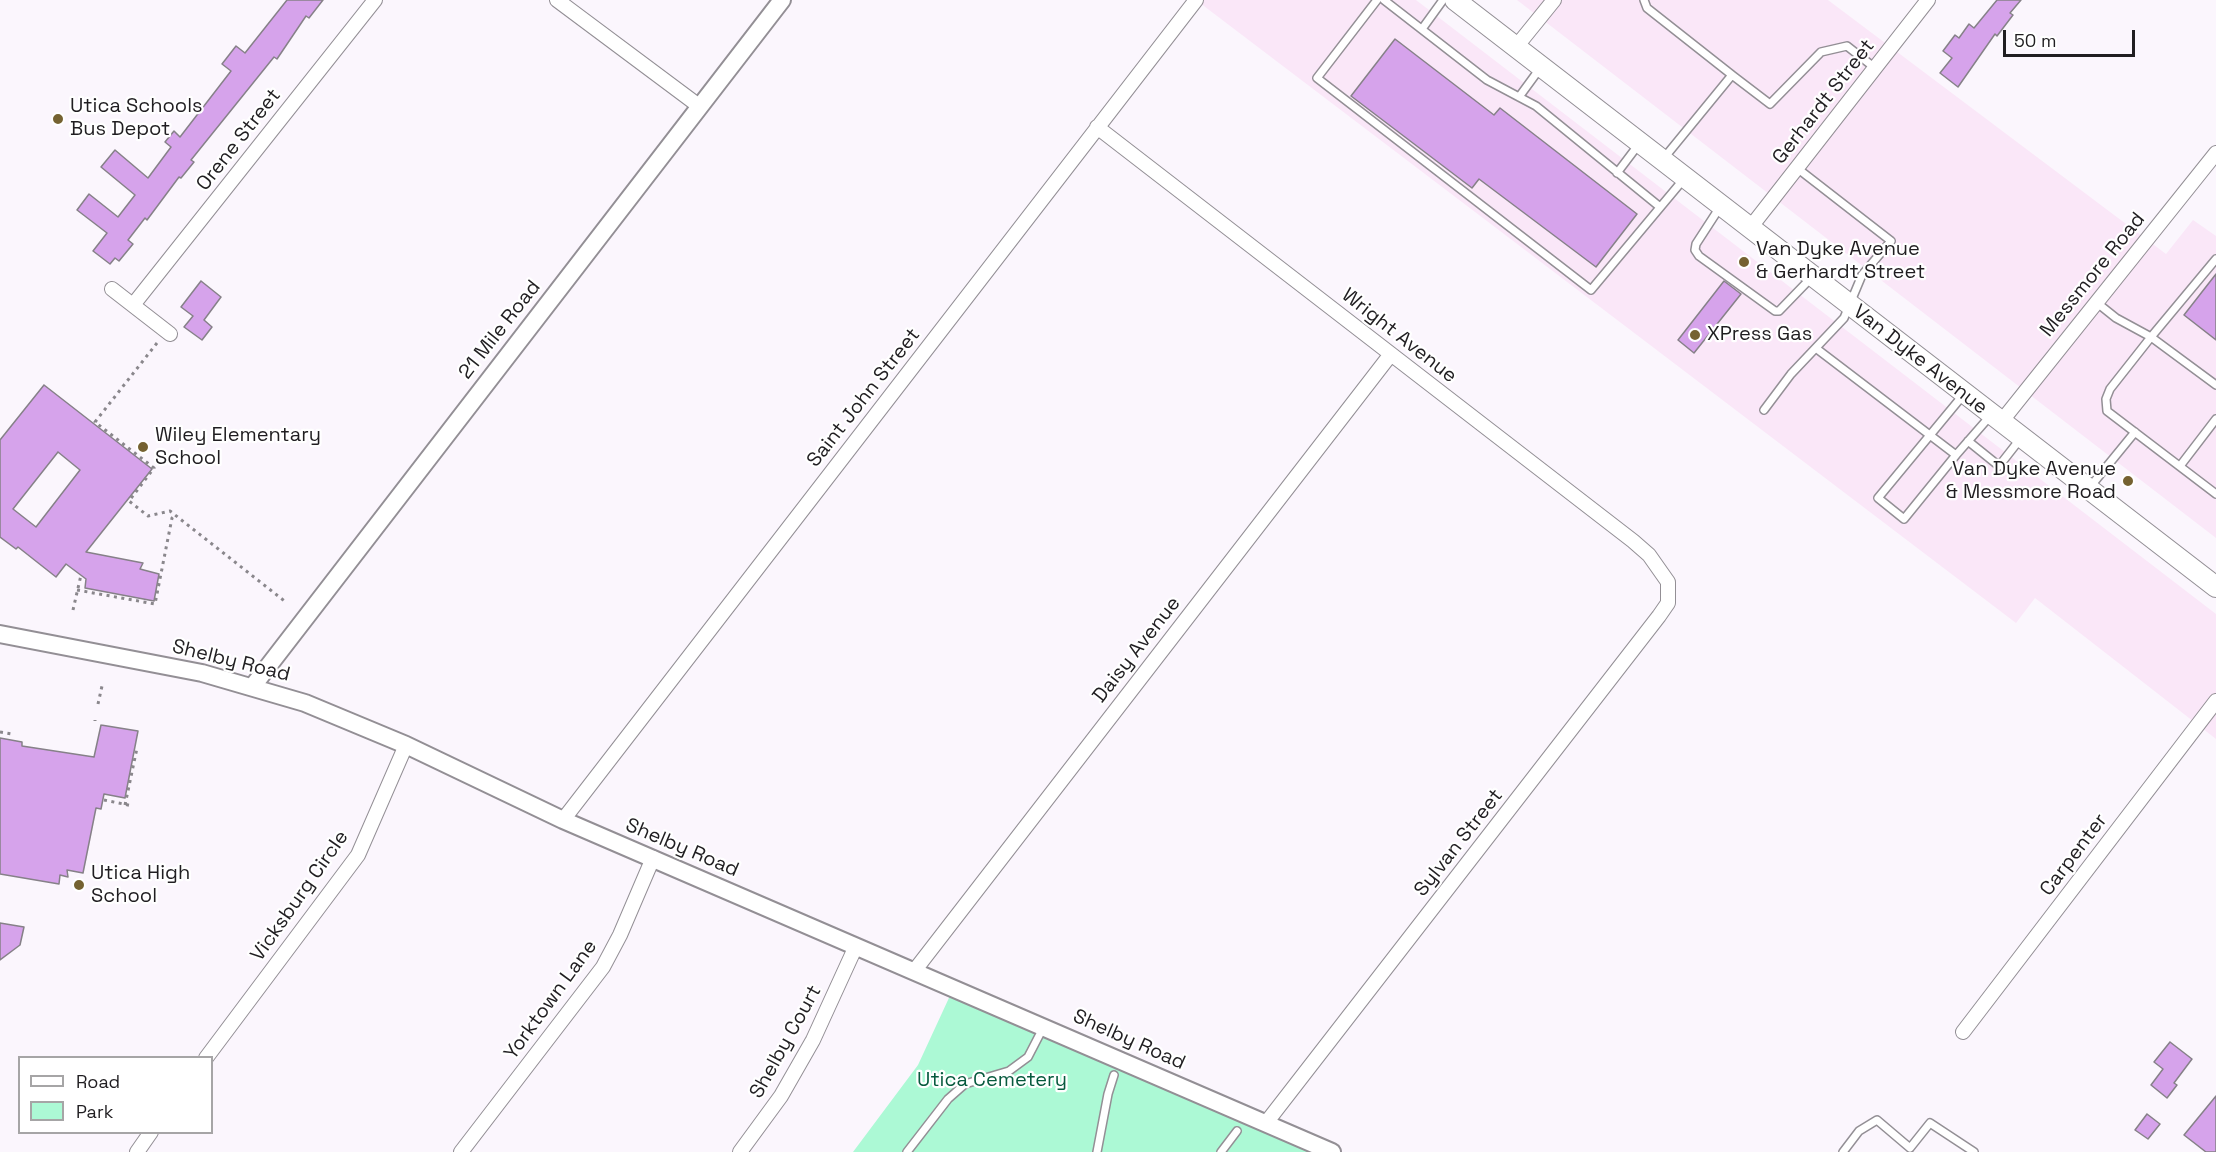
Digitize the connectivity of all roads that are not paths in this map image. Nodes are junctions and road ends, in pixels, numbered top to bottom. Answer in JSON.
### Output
{"nodes":[{"id":1,"x":375,"y":0,"type":"edge"},
{"id":2,"x":557,"y":0,"type":"edge"},
{"id":3,"x":782,"y":0,"type":"edge"},
{"id":4,"x":1196,"y":0,"type":"edge"},
{"id":5,"x":1377,"y":0,"type":"edge"},
{"id":6,"x":1384,"y":0,"type":"edge"},
{"id":7,"x":1443,"y":0,"type":"edge"},
{"id":8,"x":1455,"y":0,"type":"edge"},
{"id":9,"x":1554,"y":0,"type":"edge"},
{"id":10,"x":1644,"y":0,"type":"edge"},
{"id":11,"x":1928,"y":0,"type":"edge"},
{"id":12,"x":1422,"y":29,"type":"junction"},
{"id":13,"x":1516,"y":47,"type":"junction"},
{"id":14,"x":1541,"y":66,"type":"junction"},
{"id":15,"x":1875,"y":68,"type":"junction"},
{"id":16,"x":1732,"y":75,"type":"junction"},
{"id":17,"x":1519,"y":97,"type":"junction"},
{"id":18,"x":699,"y":106,"type":"junction"},
{"id":19,"x":1097,"y":127,"type":"junction"},
{"id":20,"x":1640,"y":143,"type":"junction"},
{"id":21,"x":2216,"y":153,"type":"edge"},
{"id":22,"x":1662,"y":160,"type":"junction"},
{"id":23,"x":1797,"y":168,"type":"junction"},
{"id":24,"x":1617,"y":173,"type":"junction"},
{"id":25,"x":1685,"y":178,"type":"junction"},
{"id":26,"x":1721,"y":205,"type":"junction"},
{"id":27,"x":1660,"y":207,"type":"junction"},
{"id":28,"x":1750,"y":228,"type":"junction"},
{"id":29,"x":2216,"y":259,"type":"edge"},
{"id":30,"x":1813,"y":276,"type":"junction"},
{"id":31,"x":112,"y":289,"type":"dead end"},
{"id":32,"x":2096,"y":302,"type":"junction"},
{"id":33,"x":1849,"y":304,"type":"junction"},
{"id":34,"x":133,"y":305,"type":"junction"},
{"id":35,"x":164,"y":337,"type":"road end"},
{"id":36,"x":2151,"y":337,"type":"junction"},
{"id":37,"x":1817,"y":349,"type":"junction"},
{"id":38,"x":1390,"y":354,"type":"junction"},
{"id":39,"x":2216,"y":385,"type":"edge"},
{"id":40,"x":1964,"y":394,"type":"junction"},
{"id":41,"x":1764,"y":410,"type":"dead end"},
{"id":42,"x":1996,"y":419,"type":"junction"},
{"id":43,"x":2216,"y":419,"type":"edge"},
{"id":44,"x":2135,"y":432,"type":"junction"},
{"id":45,"x":1932,"y":435,"type":"junction"},
{"id":46,"x":2021,"y":438,"type":"junction"},
{"id":47,"x":1968,"y":441,"type":"junction"},
{"id":48,"x":1956,"y":455,"type":"junction"},
{"id":49,"x":2180,"y":466,"type":"junction"},
{"id":50,"x":2088,"y":489,"type":"junction"},
{"id":51,"x":2216,"y":494,"type":"edge"},
{"id":52,"x":1668,"y":582,"type":"joint"},
{"id":53,"x":2216,"y":586,"type":"edge"},
{"id":54,"x":0,"y":634,"type":"edge"},
{"id":55,"x":253,"y":686,"type":"junction"},
{"id":56,"x":2216,"y":700,"type":"edge"},
{"id":57,"x":406,"y":746,"type":"junction"},
{"id":58,"x":564,"y":820,"type":"junction"},
{"id":59,"x":653,"y":858,"type":"junction"},
{"id":60,"x":856,"y":946,"type":"junction"},
{"id":61,"x":915,"y":970,"type":"junction"},
{"id":62,"x":1044,"y":1026,"type":"junction"},
{"id":63,"x":1963,"y":1032,"type":"dead end"},
{"id":64,"x":207,"y":1056,"type":"edge"},
{"id":65,"x":1114,"y":1076,"type":"dead end"},
{"id":66,"x":1266,"y":1123,"type":"junction"},
{"id":67,"x":1237,"y":1131,"type":"dead end"},
{"id":68,"x":150,"y":1134,"type":"edge"},
{"id":69,"x":137,"y":1152,"type":"edge"},
{"id":70,"x":461,"y":1152,"type":"edge"},
{"id":71,"x":740,"y":1152,"type":"edge"},
{"id":72,"x":907,"y":1152,"type":"edge"},
{"id":73,"x":1097,"y":1152,"type":"edge"},
{"id":74,"x":1221,"y":1152,"type":"edge"},
{"id":75,"x":1332,"y":1152,"type":"edge"},
{"id":76,"x":1843,"y":1152,"type":"edge"},
{"id":77,"x":1974,"y":1152,"type":"edge"}],
"edges":[{"from":1,"to":34,"type":"street","name":"Orene Street"},
{"from":2,"to":18,"type":"street"},
{"from":3,"to":18,"type":"street","name":"21 Mile Road"},
{"from":4,"to":19,"type":"street","name":"Saint John Street"},
{"from":5,"to":27,"type":"lane"},
{"from":6,"to":12,"type":"lane"},
{"from":7,"to":12,"type":"lane"},
{"from":8,"to":13,"type":"main road","name":"Van Dyke Avenue"},
{"from":9,"to":13,"type":"street"},
{"from":10,"to":16,"type":"lane"},
{"from":11,"to":15,"type":"street","name":"Gerhardt Street"},
{"from":12,"to":17,"type":"lane"},
{"from":13,"to":14,"type":"main road","name":"Van Dyke Avenue"},
{"from":14,"to":17,"type":"lane"},
{"from":14,"to":20,"type":"main road","name":"Van Dyke Avenue"},
{"from":15,"to":16,"type":"lane"},
{"from":15,"to":23,"type":"street","name":"Gerhardt Street"},
{"from":16,"to":22,"type":"lane"},
{"from":17,"to":24,"type":"lane"},
{"from":18,"to":55,"type":"street","name":"21 Mile Road"},
{"from":19,"to":38,"type":"street","name":"Wright Avenue"},
{"from":19,"to":58,"type":"street","name":"Saint John Street"},
{"from":20,"to":22,"type":"main road","name":"Van Dyke Avenue"},
{"from":20,"to":24,"type":"lane"},
{"from":21,"to":32,"type":"street","name":"Messmore Road"},
{"from":22,"to":25,"type":"main road","name":"Van Dyke Avenue"},
{"from":23,"to":28,"type":"street","name":"Gerhardt Street"},
{"from":23,"to":33,"type":"lane"},
{"from":24,"to":27,"type":"lane"},
{"from":25,"to":26,"type":"main road","name":"Van Dyke Avenue"},
{"from":25,"to":27,"type":"lane"},
{"from":26,"to":28,"type":"main road","name":"Van Dyke Avenue"},
{"from":26,"to":30,"type":"lane"},
{"from":28,"to":30,"type":"main road","name":"Van Dyke Avenue"},
{"from":29,"to":36,"type":"lane"},
{"from":30,"to":33,"type":"main road","name":"Van Dyke Avenue"},
{"from":31,"to":34,"type":"street"},
{"from":32,"to":36,"type":"lane"},
{"from":32,"to":42,"type":"street","name":"Messmore Road"},
{"from":33,"to":37,"type":"lane"},
{"from":33,"to":40,"type":"main road","name":"Van Dyke Avenue"},
{"from":34,"to":35,"type":"street"},
{"from":36,"to":39,"type":"lane"},
{"from":36,"to":44,"type":"lane"},
{"from":37,"to":41,"type":"lane"},
{"from":37,"to":45,"type":"lane"},
{"from":38,"to":52,"type":"street","name":"Wright Avenue"},
{"from":38,"to":61,"type":"street","name":"Daisy Avenue"},
{"from":40,"to":42,"type":"main road","name":"Van Dyke Avenue"},
{"from":40,"to":45,"type":"lane"},
{"from":42,"to":46,"type":"main road","name":"Van Dyke Avenue"},
{"from":42,"to":47,"type":"lane"},
{"from":43,"to":49,"type":"lane"},
{"from":44,"to":49,"type":"lane"},
{"from":44,"to":50,"type":"lane"},
{"from":45,"to":48,"type":"lane"},
{"from":45,"to":48,"type":"lane"},
{"from":46,"to":47,"type":"lane"},
{"from":46,"to":50,"type":"main road","name":"Van Dyke Avenue"},
{"from":47,"to":48,"type":"lane"},
{"from":49,"to":51,"type":"lane"},
{"from":50,"to":53,"type":"main road","name":"Van Dyke Avenue"},
{"from":52,"to":66,"type":"street","name":"Sylvan Street"},
{"from":54,"to":55,"type":"street","name":"Shelby Road"},
{"from":55,"to":57,"type":"street","name":"Shelby Road"},
{"from":56,"to":63,"type":"street","name":"Carpenter"},
{"from":57,"to":58,"type":"street","name":"Shelby Road"},
{"from":57,"to":64,"type":"street","name":"Vicksburg Circle"},
{"from":58,"to":59,"type":"street","name":"Shelby Road"},
{"from":59,"to":60,"type":"street","name":"Shelby Road"},
{"from":59,"to":70,"type":"street","name":"Yorktown Lane"},
{"from":60,"to":61,"type":"street","name":"Shelby Road"},
{"from":60,"to":71,"type":"street","name":"Shelby Court"},
{"from":61,"to":62,"type":"street","name":"Shelby Road"},
{"from":62,"to":66,"type":"street","name":"Shelby Road"},
{"from":62,"to":72,"type":"lane"},
{"from":65,"to":73,"type":"lane"},
{"from":66,"to":75,"type":"street","name":"Shelby Road"},
{"from":67,"to":74,"type":"lane"},
{"from":68,"to":69,"type":"street"},
{"from":76,"to":77,"type":"lane"}]}
